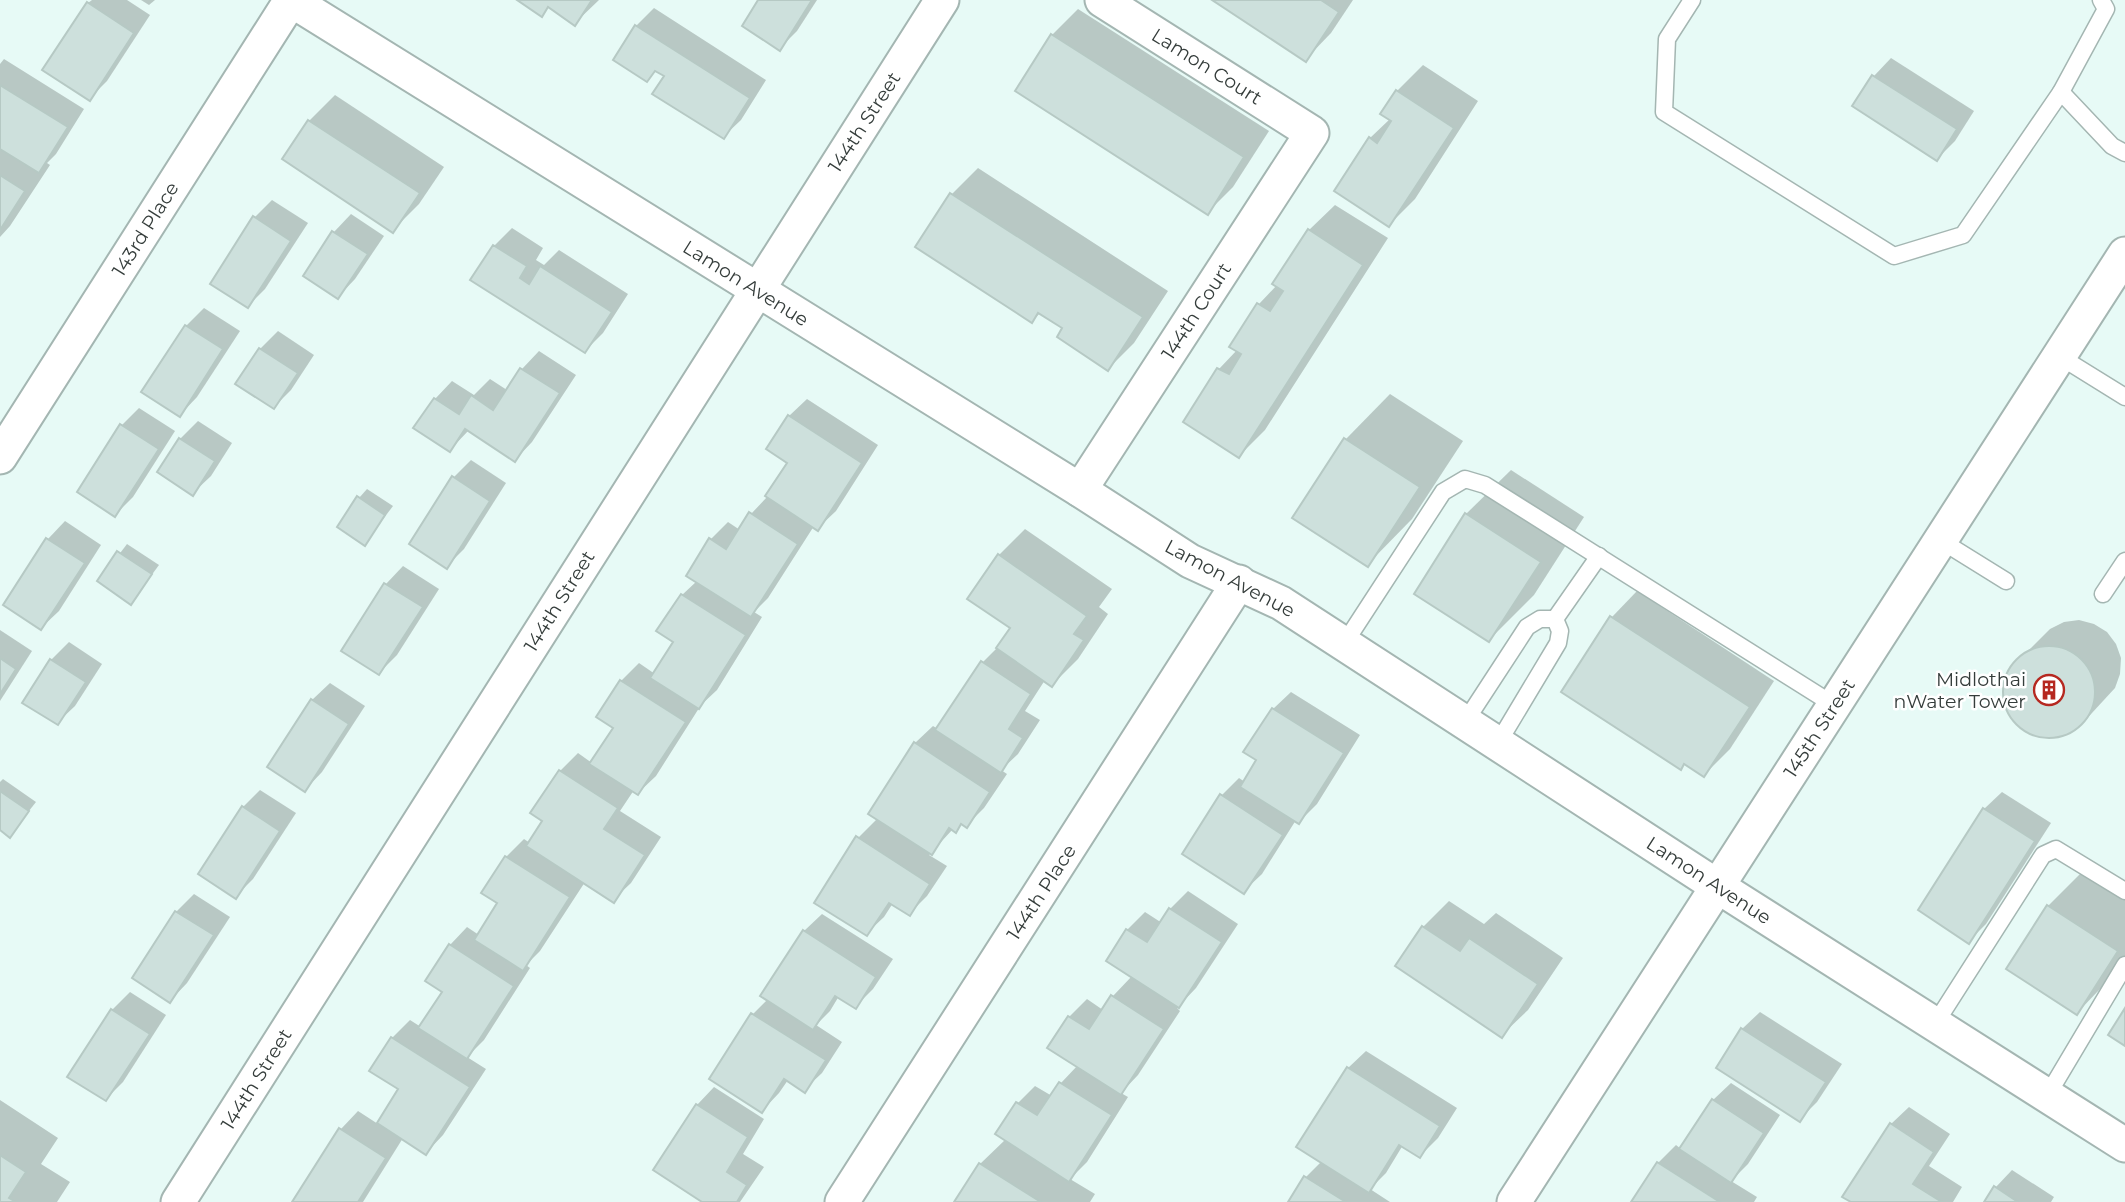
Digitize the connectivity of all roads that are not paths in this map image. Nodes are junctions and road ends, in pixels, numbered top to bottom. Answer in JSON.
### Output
{"nodes":[{"id":1,"x":291,"y":0,"type":"edge"},
{"id":2,"x":942,"y":0,"type":"edge"},
{"id":3,"x":1101,"y":0,"type":"edge"},
{"id":4,"x":1692,"y":0,"type":"edge"},
{"id":5,"x":2101,"y":0,"type":"edge"},
{"id":6,"x":2061,"y":92,"type":"junction"},
{"id":7,"x":1312,"y":133,"type":"joint"},
{"id":8,"x":2125,"y":153,"type":"edge"},
{"id":9,"x":2125,"y":254,"type":"edge"},
{"id":10,"x":757,"y":290,"type":"junction"},
{"id":11,"x":2059,"y":356,"type":"junction"},
{"id":12,"x":2125,"y":397,"type":"edge"},
{"id":13,"x":0,"y":457,"type":"edge"},
{"id":14,"x":1080,"y":490,"type":"junction"},
{"id":15,"x":1940,"y":540,"type":"junction"},
{"id":16,"x":1599,"y":556,"type":"junction"},
{"id":17,"x":2125,"y":561,"type":"edge"},
{"id":18,"x":2006,"y":581,"type":"dead end"},
{"id":19,"x":1239,"y":582,"type":"junction"},
{"id":20,"x":2103,"y":594,"type":"dead end"},
{"id":21,"x":1555,"y":619,"type":"junction"},
{"id":22,"x":1344,"y":644,"type":"junction"},
{"id":23,"x":1834,"y":705,"type":"junction"},
{"id":24,"x":1465,"y":722,"type":"junction"},
{"id":25,"x":1498,"y":743,"type":"junction"},
{"id":26,"x":1717,"y":886,"type":"junction"},
{"id":27,"x":2125,"y":891,"type":"edge"},
{"id":28,"x":2125,"y":965,"type":"edge"},
{"id":29,"x":1935,"y":1024,"type":"junction"},
{"id":30,"x":2047,"y":1096,"type":"junction"},
{"id":31,"x":2125,"y":1145,"type":"edge"},
{"id":32,"x":178,"y":1202,"type":"edge"},
{"id":33,"x":842,"y":1202,"type":"edge"},
{"id":34,"x":1514,"y":1202,"type":"edge"}],
"edges":[{"from":1,"to":10,"type":"street","name":"Lamon Avenue"},
{"from":1,"to":13,"type":"street","name":"143rd Place"},
{"from":2,"to":10,"type":"street","name":"144th Street"},
{"from":3,"to":7,"type":"street","name":"Lamon Court"},
{"from":4,"to":6,"type":"lane"},
{"from":5,"to":6,"type":"lane"},
{"from":6,"to":8,"type":"lane"},
{"from":7,"to":14,"type":"street","name":"144th Court"},
{"from":9,"to":11,"type":"street","name":"145th Street"},
{"from":10,"to":14,"type":"street","name":"Lamon Avenue"},
{"from":10,"to":32,"type":"street","name":"144th Street"},
{"from":11,"to":12,"type":"lane"},
{"from":11,"to":15,"type":"street","name":"145th Street"},
{"from":14,"to":19,"type":"street","name":"Lamon Avenue"},
{"from":15,"to":18,"type":"lane"},
{"from":15,"to":23,"type":"street","name":"145th Street"},
{"from":16,"to":21,"type":"lane"},
{"from":16,"to":22,"type":"lane"},
{"from":16,"to":23,"type":"lane"},
{"from":17,"to":20,"type":"lane"},
{"from":19,"to":22,"type":"street","name":"Lamon Avenue"},
{"from":19,"to":33,"type":"street","name":"144th Place"},
{"from":21,"to":24,"type":"lane"},
{"from":21,"to":25,"type":"lane"},
{"from":22,"to":24,"type":"street","name":"Lamon Avenue"},
{"from":23,"to":26,"type":"street","name":"145th Street"},
{"from":24,"to":25,"type":"street","name":"Lamon Avenue"},
{"from":25,"to":26,"type":"street","name":"Lamon Avenue"},
{"from":26,"to":29,"type":"street","name":"Lamon Avenue"},
{"from":26,"to":34,"type":"street","name":"145th Street"},
{"from":27,"to":29,"type":"lane"},
{"from":28,"to":30,"type":"lane"},
{"from":29,"to":30,"type":"street","name":"Lamon Avenue"},
{"from":30,"to":31,"type":"street","name":"Lamon Avenue"}]}
